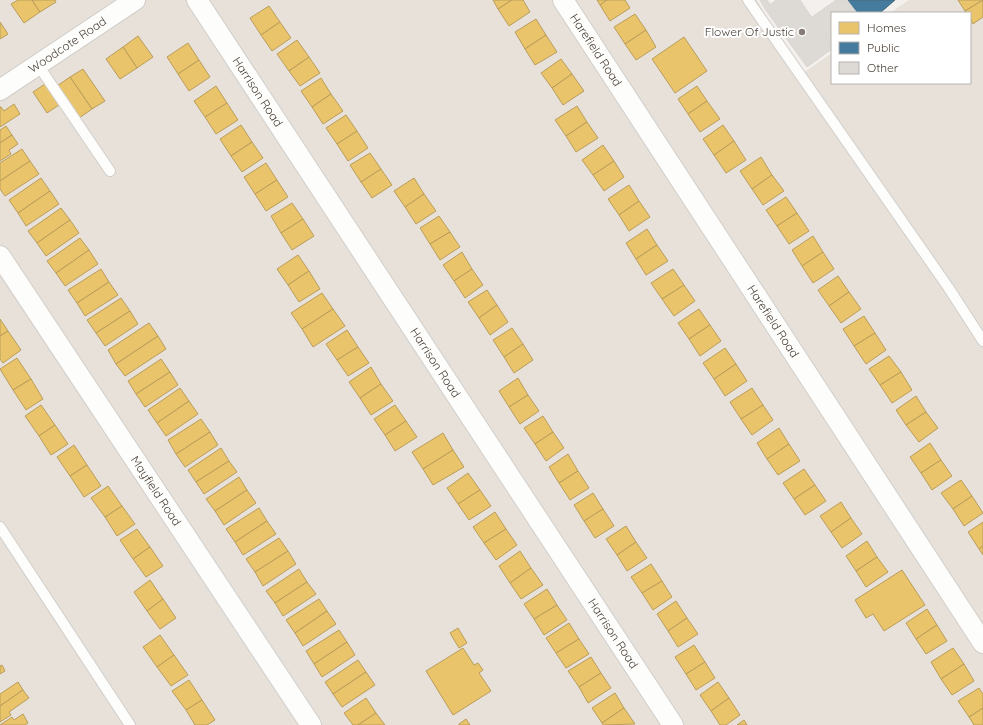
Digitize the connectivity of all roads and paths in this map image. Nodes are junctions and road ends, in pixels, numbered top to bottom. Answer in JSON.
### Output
{"nodes":[{"id":1,"x":135,"y":0,"type":"edge"},
{"id":2,"x":197,"y":0,"type":"edge"},
{"id":3,"x":563,"y":0,"type":"edge"},
{"id":4,"x":748,"y":0,"type":"edge"},
{"id":5,"x":38,"y":65,"type":"junction"},
{"id":6,"x":0,"y":90,"type":"edge"},
{"id":7,"x":110,"y":171,"type":"dead end"},
{"id":8,"x":0,"y":256,"type":"edge"},
{"id":9,"x":983,"y":341,"type":"edge"},
{"id":10,"x":0,"y":527,"type":"edge"},
{"id":11,"x":983,"y":643,"type":"edge"},
{"id":12,"x":130,"y":725,"type":"edge"},
{"id":13,"x":311,"y":725,"type":"edge"},
{"id":14,"x":673,"y":725,"type":"edge"}],
"edges":[{"from":1,"to":5,"type":"street","name":"Woodcote Road"},
{"from":2,"to":14,"type":"street","name":"Harrison Road"},
{"from":3,"to":11,"type":"street","name":"Harefield Road"},
{"from":4,"to":9,"type":"lane"},
{"from":5,"to":6,"type":"street","name":"Woodcote Road"},
{"from":5,"to":7,"type":"lane"},
{"from":8,"to":13,"type":"street","name":"Mayfield Road"},
{"from":10,"to":12,"type":"lane"}]}
